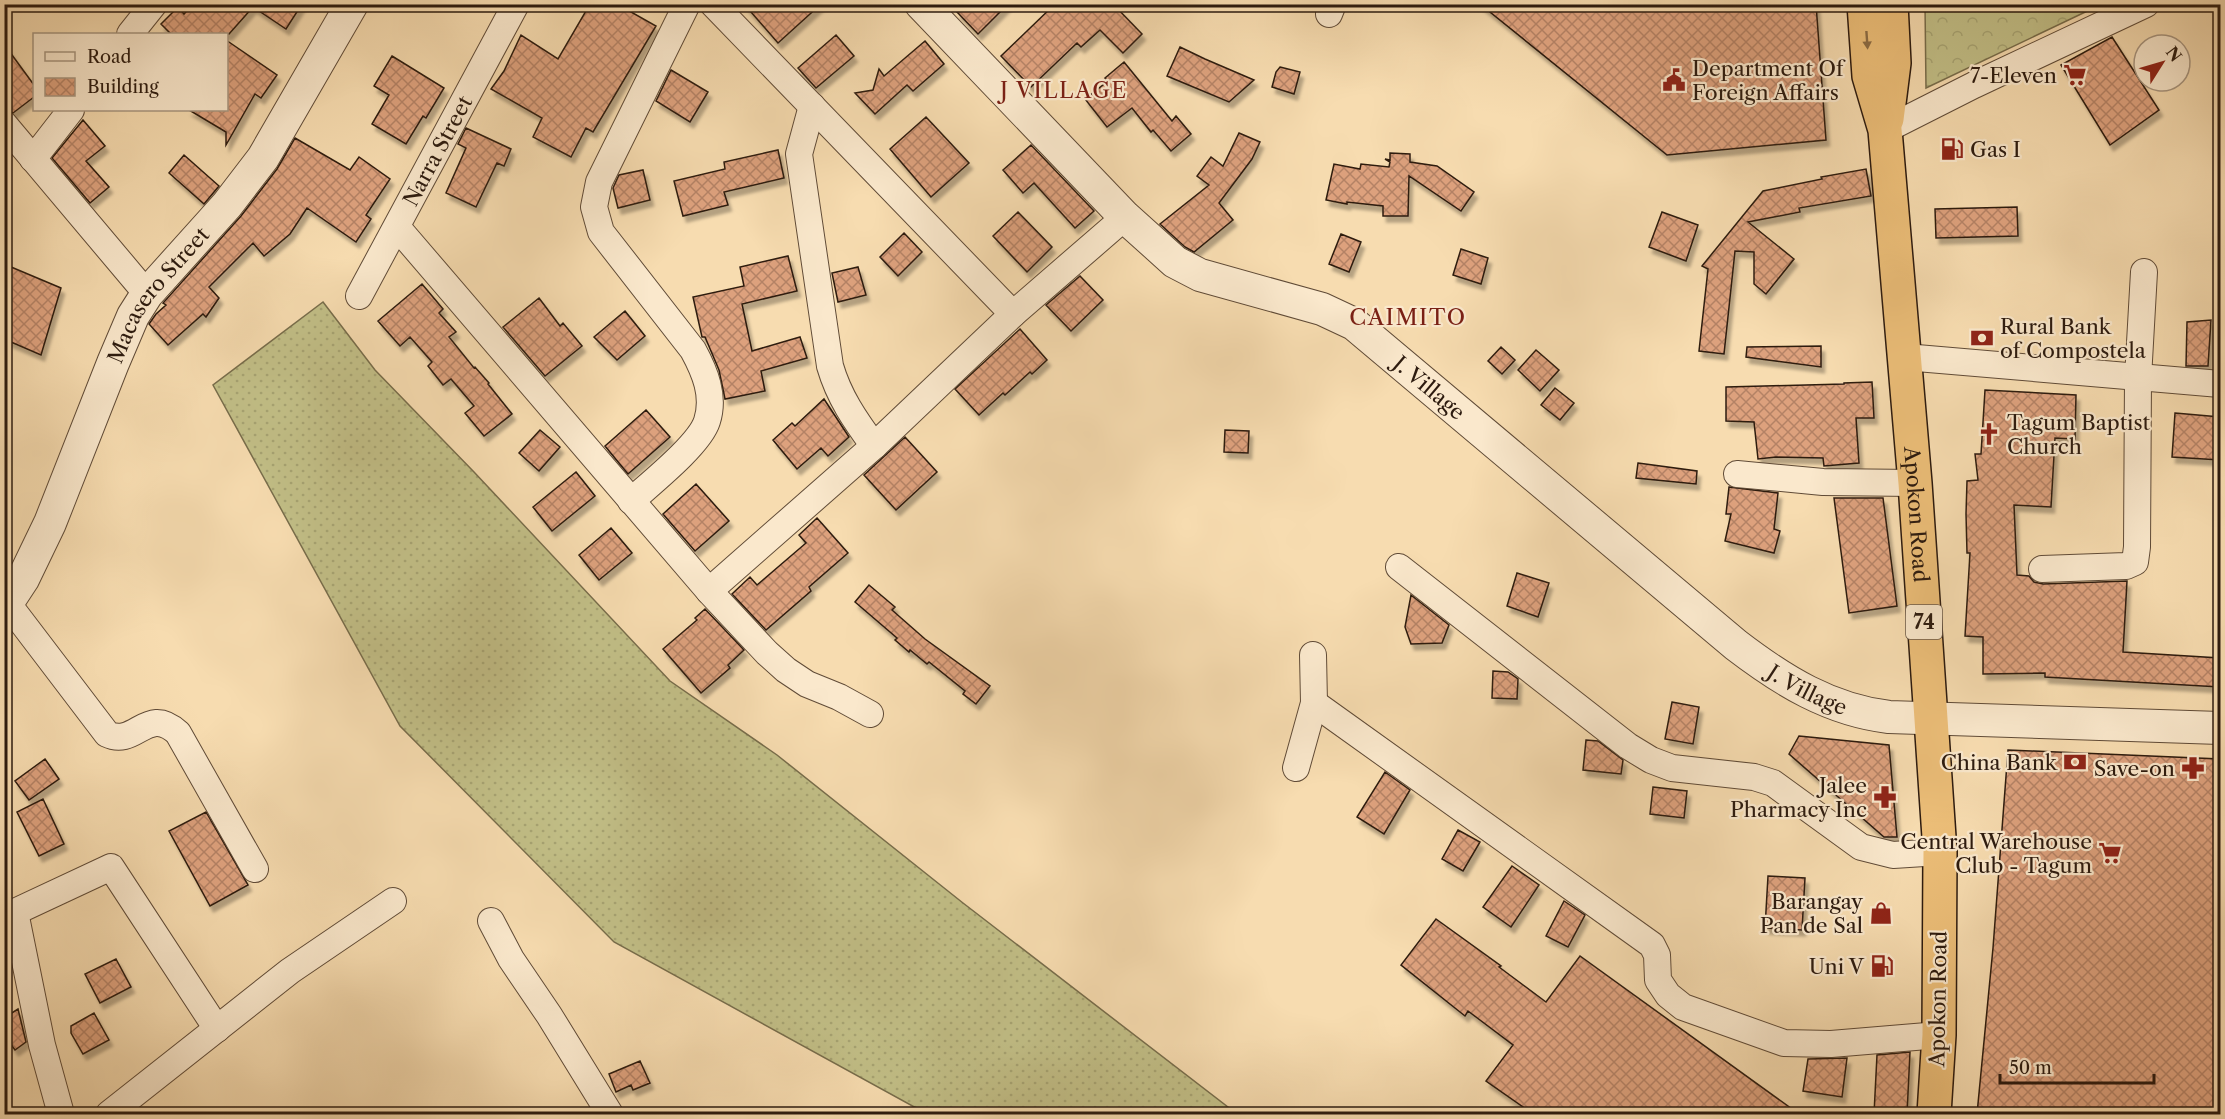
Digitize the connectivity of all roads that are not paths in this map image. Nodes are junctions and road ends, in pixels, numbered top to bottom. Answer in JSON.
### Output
{"nodes":[{"id":1,"x":154,"y":4,"type":"edge"},
{"id":2,"x":352,"y":4,"type":"edge"},
{"id":3,"x":516,"y":4,"type":"edge"},
{"id":4,"x":687,"y":4,"type":"edge"},
{"id":5,"x":713,"y":4,"type":"edge"},
{"id":6,"x":921,"y":4,"type":"edge"},
{"id":7,"x":1864,"y":4,"type":"edge"},
{"id":8,"x":1891,"y":4,"type":"edge"},
{"id":9,"x":2146,"y":4,"type":"edge"},
{"id":10,"x":131,"y":33,"type":"edge"},
{"id":11,"x":812,"y":106,"type":"junction"},
{"id":12,"x":70,"y":111,"type":"edge"},
{"id":13,"x":4,"y":124,"type":"edge"},
{"id":14,"x":1886,"y":130,"type":"junction"},
{"id":15,"x":33,"y":159,"type":"junction"},
{"id":16,"x":1125,"y":217,"type":"junction"},
{"id":17,"x":397,"y":227,"type":"junction"},
{"id":18,"x":2144,"y":272,"type":"dead end"},
{"id":19,"x":147,"y":294,"type":"junction"},
{"id":20,"x":359,"y":296,"type":"dead end"},
{"id":21,"x":1013,"y":314,"type":"junction"},
{"id":22,"x":1905,"y":357,"type":"junction"},
{"id":23,"x":2138,"y":378,"type":"junction"},
{"id":24,"x":2220,"y":384,"type":"edge"},
{"id":25,"x":874,"y":446,"type":"junction"},
{"id":26,"x":1737,"y":474,"type":"dead end"},
{"id":27,"x":1915,"y":483,"type":"junction"},
{"id":28,"x":631,"y":501,"type":"junction"},
{"id":29,"x":1399,"y":567,"type":"dead end"},
{"id":30,"x":2042,"y":569,"type":"dead end"},
{"id":31,"x":709,"y":591,"type":"junction"},
{"id":32,"x":6,"y":606,"type":"edge"},
{"id":33,"x":1313,"y":655,"type":"dead end"},
{"id":34,"x":1314,"y":703,"type":"junction"},
{"id":35,"x":870,"y":714,"type":"dead end"},
{"id":36,"x":1931,"y":719,"type":"junction"},
{"id":37,"x":2220,"y":728,"type":"edge"},
{"id":38,"x":1296,"y":768,"type":"dead end"},
{"id":39,"x":1940,"y":852,"type":"junction"},
{"id":40,"x":255,"y":869,"type":"dead end"},
{"id":41,"x":393,"y":901,"type":"dead end"},
{"id":42,"x":10,"y":914,"type":"edge"},
{"id":43,"x":492,"y":921,"type":"dead end"},
{"id":44,"x":217,"y":1029,"type":"junction"},
{"id":45,"x":1939,"y":1035,"type":"junction"},
{"id":46,"x":61,"y":1114,"type":"edge"},
{"id":47,"x":110,"y":1114,"type":"edge"},
{"id":48,"x":610,"y":1114,"type":"edge"},
{"id":49,"x":1934,"y":1114,"type":"edge"}],
"edges":[{"from":1,"to":10,"type":"street"},
{"from":2,"to":19,"type":"street","name":"Macasero Street"},
{"from":3,"to":17,"type":"street","name":"Narra Street"},
{"from":4,"to":28,"type":"street"},
{"from":5,"to":11,"type":"street"},
{"from":6,"to":16,"type":"street","name":"J. Village"},
{"from":7,"to":14,"type":"highway","name":"Apokon Road","number":"74","one_way":true},
{"from":8,"to":14,"type":"highway","name":"Apokon Road","number":"74"},
{"from":9,"to":14,"type":"street"},
{"from":11,"to":21,"type":"street"},
{"from":11,"to":25,"type":"street"},
{"from":12,"to":15,"type":"street"},
{"from":13,"to":15,"type":"street"},
{"from":14,"to":22,"type":"highway","name":"Apokon Road","number":"74"},
{"from":15,"to":19,"type":"street"},
{"from":16,"to":21,"type":"street"},
{"from":16,"to":36,"type":"street","name":"J. Village"},
{"from":17,"to":20,"type":"street","name":"Narra Street"},
{"from":17,"to":28,"type":"street"},
{"from":18,"to":23,"type":"street"},
{"from":19,"to":32,"type":"street","name":"Macasero Street"},
{"from":21,"to":25,"type":"street"},
{"from":22,"to":23,"type":"street"},
{"from":22,"to":27,"type":"highway","name":"Apokon Road","number":"74"},
{"from":23,"to":24,"type":"street"},
{"from":23,"to":30,"type":"street"},
{"from":25,"to":31,"type":"street"},
{"from":26,"to":27,"type":"street"},
{"from":27,"to":36,"type":"highway","name":"Apokon Road","number":"74"},
{"from":28,"to":31,"type":"street"},
{"from":29,"to":39,"type":"street"},
{"from":31,"to":35,"type":"street"},
{"from":32,"to":40,"type":"street"},
{"from":33,"to":34,"type":"street"},
{"from":34,"to":38,"type":"street"},
{"from":34,"to":45,"type":"street"},
{"from":36,"to":37,"type":"street","name":"J. Village"},
{"from":36,"to":39,"type":"highway","name":"Apokon Road","number":"74"},
{"from":39,"to":45,"type":"highway","name":"Apokon Road","number":"74"},
{"from":41,"to":44,"type":"street"},
{"from":42,"to":44,"type":"street"},
{"from":42,"to":46,"type":"street"},
{"from":43,"to":48,"type":"street"},
{"from":44,"to":47,"type":"street"},
{"from":45,"to":49,"type":"highway","name":"Apokon Road","number":"74"}]}
